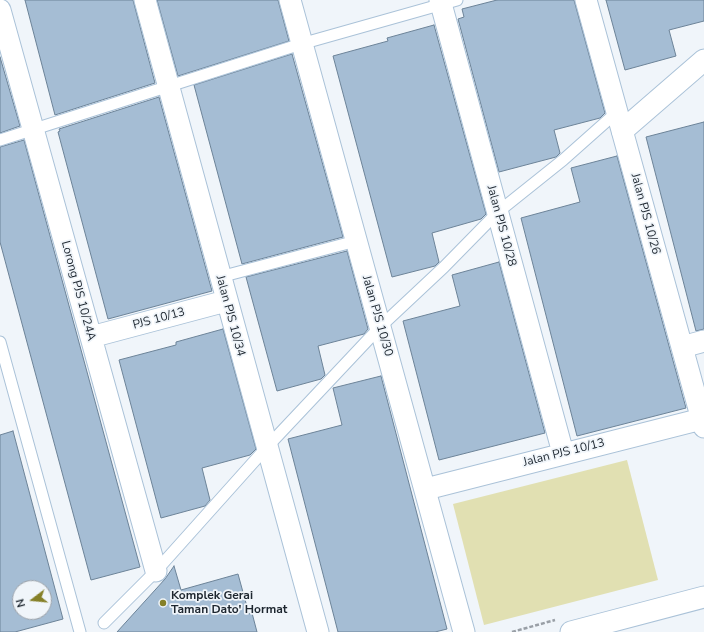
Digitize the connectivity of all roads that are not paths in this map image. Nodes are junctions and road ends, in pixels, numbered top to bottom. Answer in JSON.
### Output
{"nodes":[{"id":1,"x":145,"y":0,"type":"edge"},
{"id":2,"x":290,"y":0,"type":"edge"},
{"id":3,"x":586,"y":0,"type":"edge"},
{"id":4,"x":446,"y":1,"type":"edge"},
{"id":5,"x":0,"y":10,"type":"edge"},
{"id":6,"x":301,"y":44,"type":"junction"},
{"id":7,"x":704,"y":60,"type":"edge"},
{"id":8,"x":167,"y":87,"type":"junction"},
{"id":9,"x":619,"y":122,"type":"junction"},
{"id":10,"x":34,"y":129,"type":"junction"},
{"id":11,"x":0,"y":140,"type":"edge"},
{"id":12,"x":498,"y":212,"type":"junction"},
{"id":13,"x":356,"y":241,"type":"junction"},
{"id":14,"x":220,"y":277,"type":"junction"},
{"id":15,"x":226,"y":301,"type":"junction"},
{"id":16,"x":380,"y":327,"type":"junction"},
{"id":17,"x":91,"y":337,"type":"junction"},
{"id":18,"x":704,"y":341,"type":"edge"},
{"id":19,"x":0,"y":342,"type":"edge"},
{"id":20,"x":682,"y":348,"type":"junction"},
{"id":21,"x":703,"y":423,"type":"edge"},
{"id":22,"x":267,"y":447,"type":"junction"},
{"id":23,"x":563,"y":453,"type":"junction"},
{"id":24,"x":426,"y":489,"type":"junction"},
{"id":25,"x":156,"y":571,"type":"junction"},
{"id":26,"x":704,"y":597,"type":"edge"},
{"id":27,"x":104,"y":624,"type":"dead end"},
{"id":28,"x":80,"y":632,"type":"edge"},
{"id":29,"x":318,"y":632,"type":"edge"},
{"id":30,"x":464,"y":632,"type":"edge"},
{"id":31,"x":571,"y":632,"type":"edge"}],
"edges":[{"from":1,"to":8,"type":"street","name":"Jalan PJS 10/34"},
{"from":2,"to":6,"type":"street","name":"Jalan PJS 10/30"},
{"from":3,"to":9,"type":"street","name":"Jalan PJS 10/26"},
{"from":4,"to":6,"type":"lane"},
{"from":4,"to":12,"type":"street","name":"Jalan PJS 10/28"},
{"from":5,"to":10,"type":"street","name":"Lorong PJS 10/24A"},
{"from":6,"to":8,"type":"lane"},
{"from":6,"to":13,"type":"street","name":"Jalan PJS 10/30"},
{"from":7,"to":9,"type":"street"},
{"from":8,"to":10,"type":"lane"},
{"from":8,"to":14,"type":"street","name":"Jalan PJS 10/34"},
{"from":9,"to":12,"type":"lane"},
{"from":9,"to":20,"type":"street","name":"Jalan PJS 10/26"},
{"from":10,"to":11,"type":"lane"},
{"from":10,"to":17,"type":"street","name":"Lorong PJS 10/24A"},
{"from":12,"to":16,"type":"lane"},
{"from":12,"to":23,"type":"street","name":"Jalan PJS 10/28"},
{"from":13,"to":14,"type":"lane"},
{"from":13,"to":16,"type":"street","name":"Jalan PJS 10/30"},
{"from":14,"to":15,"type":"street","name":"Jalan PJS 10/34"},
{"from":15,"to":17,"type":"street","name":"PJS 10/13"},
{"from":15,"to":22,"type":"street","name":"Jalan PJS 10/34"},
{"from":16,"to":22,"type":"lane"},
{"from":16,"to":24,"type":"street","name":"Jalan PJS 10/30"},
{"from":17,"to":25,"type":"street","name":"Lorong PJS 10/24A"},
{"from":18,"to":20,"type":"street"},
{"from":19,"to":28,"type":"lane"},
{"from":20,"to":21,"type":"street","name":"Jalan PJS 10/26"},
{"from":21,"to":23,"type":"street","name":"Jalan PJS 10/13"},
{"from":22,"to":25,"type":"lane"},
{"from":22,"to":29,"type":"street","name":"Jalan PJS 10/34"},
{"from":23,"to":24,"type":"street","name":"Jalan PJS 10/13"},
{"from":24,"to":30,"type":"street","name":"Jalan PJS 10/30"},
{"from":25,"to":27,"type":"lane"},
{"from":26,"to":31,"type":"street"}]}
